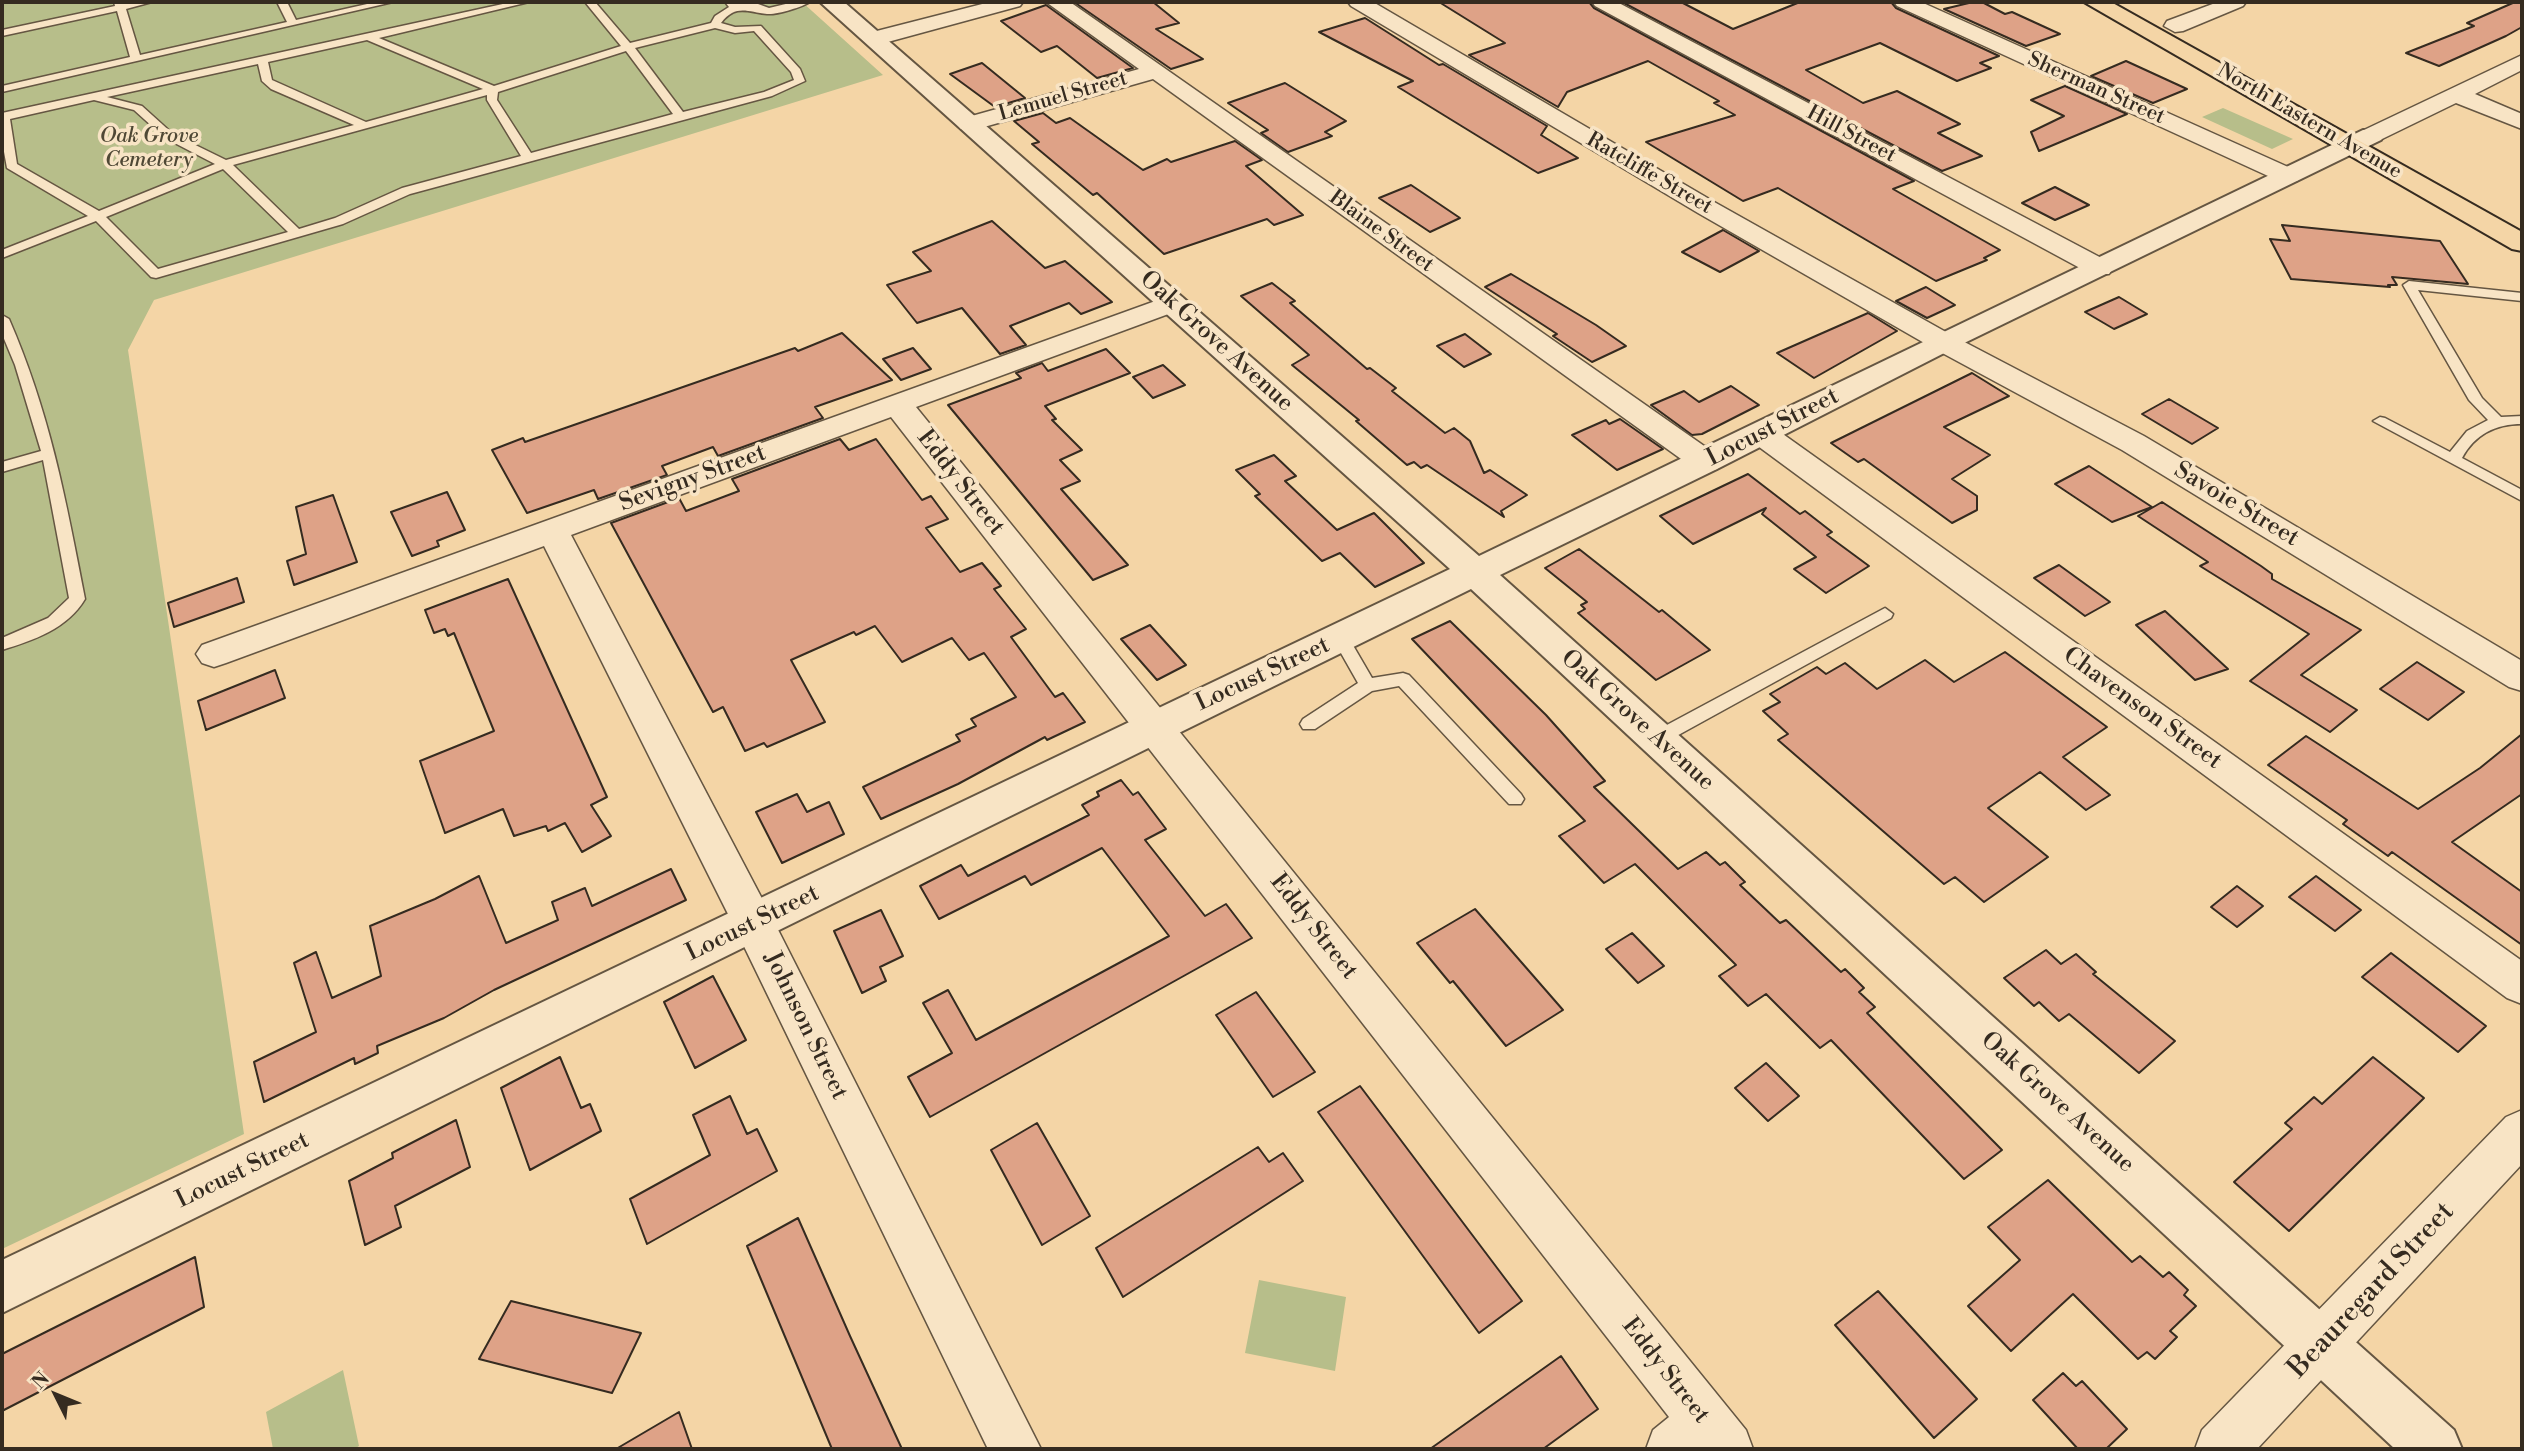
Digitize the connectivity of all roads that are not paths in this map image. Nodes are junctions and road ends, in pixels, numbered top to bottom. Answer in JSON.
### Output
{"nodes":[{"id":1,"x":147,"y":2,"type":"edge"},
{"id":2,"x":282,"y":2,"type":"edge"},
{"id":3,"x":388,"y":2,"type":"edge"},
{"id":4,"x":524,"y":2,"type":"edge"},
{"id":5,"x":590,"y":2,"type":"edge"},
{"id":6,"x":805,"y":2,"type":"edge"},
{"id":7,"x":831,"y":2,"type":"edge"},
{"id":8,"x":1013,"y":2,"type":"edge"},
{"id":9,"x":1056,"y":2,"type":"edge"},
{"id":10,"x":1358,"y":2,"type":"edge"},
{"id":11,"x":1602,"y":2,"type":"edge"},
{"id":12,"x":1904,"y":2,"type":"edge"},
{"id":13,"x":2095,"y":2,"type":"edge"},
{"id":14,"x":2132,"y":2,"type":"edge"},
{"id":15,"x":2236,"y":2,"type":"edge"},
{"id":16,"x":120,"y":5,"type":"edge"},
{"id":17,"x":732,"y":5,"type":"edge"},
{"id":18,"x":768,"y":11,"type":"junction"},
{"id":19,"x":293,"y":24,"type":"junction"},
{"id":20,"x":715,"y":25,"type":"junction"},
{"id":21,"x":2175,"y":26,"type":"junction"},
{"id":22,"x":757,"y":28,"type":"junction"},
{"id":23,"x":2,"y":33,"type":"edge"},
{"id":24,"x":371,"y":38,"type":"junction"},
{"id":25,"x":873,"y":39,"type":"junction"},
{"id":26,"x":628,"y":47,"type":"junction"},
{"id":27,"x":262,"y":58,"type":"junction"},
{"id":28,"x":136,"y":59,"type":"junction"},
{"id":29,"x":2522,"y":62,"type":"edge"},
{"id":30,"x":1157,"y":71,"type":"junction"},
{"id":31,"x":2,"y":89,"type":"edge"},
{"id":32,"x":493,"y":89,"type":"junction"},
{"id":33,"x":2455,"y":94,"type":"junction"},
{"id":34,"x":89,"y":96,"type":"junction"},
{"id":35,"x":3,"y":116,"type":"edge"},
{"id":36,"x":680,"y":116,"type":"junction"},
{"id":37,"x":2522,"y":122,"type":"edge"},
{"id":38,"x":969,"y":124,"type":"junction"},
{"id":39,"x":366,"y":126,"type":"junction"},
{"id":40,"x":2361,"y":140,"type":"junction"},
{"id":41,"x":528,"y":158,"type":"junction"},
{"id":42,"x":225,"y":164,"type":"junction"},
{"id":43,"x":6,"y":167,"type":"edge"},
{"id":44,"x":2288,"y":176,"type":"junction"},
{"id":45,"x":98,"y":216,"type":"junction"},
{"id":46,"x":2522,"y":218,"type":"edge"},
{"id":47,"x":297,"y":234,"type":"junction"},
{"id":48,"x":2522,"y":243,"type":"edge"},
{"id":49,"x":2,"y":254,"type":"edge"},
{"id":50,"x":2100,"y":268,"type":"junction"},
{"id":51,"x":2522,"y":297,"type":"edge"},
{"id":52,"x":1172,"y":303,"type":"junction"},
{"id":53,"x":2,"y":319,"type":"edge"},
{"id":54,"x":1943,"y":342,"type":"junction"},
{"id":55,"x":898,"y":405,"type":"junction"},
{"id":56,"x":2496,"y":420,"type":"junction"},
{"id":57,"x":2522,"y":420,"type":"edge"},
{"id":58,"x":2380,"y":421,"type":"dead end"},
{"id":59,"x":1762,"y":434,"type":"junction"},
{"id":60,"x":49,"y":453,"type":"junction"},
{"id":61,"x":2453,"y":460,"type":"junction"},
{"id":62,"x":1706,"y":461,"type":"junction"},
{"id":63,"x":2,"y":467,"type":"edge"},
{"id":64,"x":2522,"y":496,"type":"edge"},
{"id":65,"x":552,"y":530,"type":"junction"},
{"id":66,"x":1474,"y":571,"type":"junction"},
{"id":67,"x":1885,"y":614,"type":"dead end"},
{"id":68,"x":1341,"y":639,"type":"junction"},
{"id":69,"x":2,"y":644,"type":"edge"},
{"id":70,"x":214,"y":654,"type":"dead end"},
{"id":71,"x":2522,"y":678,"type":"edge"},
{"id":72,"x":1368,"y":685,"type":"junction"},
{"id":73,"x":1309,"y":724,"type":"dead end"},
{"id":74,"x":1153,"y":726,"type":"junction"},
{"id":75,"x":1656,"y":739,"type":"junction"},
{"id":76,"x":1515,"y":799,"type":"dead end"},
{"id":77,"x":754,"y":924,"type":"junction"},
{"id":78,"x":2522,"y":985,"type":"edge"},
{"id":79,"x":2522,"y":1132,"type":"edge"},
{"id":80,"x":2,"y":1287,"type":"edge"},
{"id":81,"x":2321,"y":1344,"type":"junction"},
{"id":82,"x":1701,"y":1440,"type":"edge"},
{"id":83,"x":1015,"y":1449,"type":"edge"},
{"id":84,"x":2221,"y":1449,"type":"edge"},
{"id":85,"x":2435,"y":1449,"type":"edge"}],
"edges":[{"from":1,"to":16,"type":"lane"},
{"from":2,"to":19,"type":"lane"},
{"from":3,"to":19,"type":"lane"},
{"from":4,"to":24,"type":"lane"},
{"from":5,"to":26,"type":"lane"},
{"from":6,"to":18,"type":"lane"},
{"from":7,"to":25,"type":"street","name":"Oak Grove Avenue"},
{"from":8,"to":25,"type":"street"},
{"from":9,"to":30,"type":"street","name":"Blaine Street"},
{"from":10,"to":54,"type":"street","name":"Ratcliffe Street"},
{"from":11,"to":50,"type":"street","name":"Hill Street"},
{"from":12,"to":44,"type":"street","name":"Sherman Street"},
{"from":13,"to":40,"type":"main road","name":"North Eastern Avenue"},
{"from":14,"to":21,"type":"main road","name":"North Eastern Avenue"},
{"from":15,"to":21,"type":"street"},
{"from":16,"to":23,"type":"lane"},
{"from":16,"to":28,"type":"lane"},
{"from":17,"to":18,"type":"lane"},
{"from":17,"to":20,"type":"lane"},
{"from":18,"to":22,"type":"lane"},
{"from":19,"to":28,"type":"lane"},
{"from":20,"to":22,"type":"lane"},
{"from":20,"to":26,"type":"lane"},
{"from":21,"to":40,"type":"main road","name":"North Eastern Avenue"},
{"from":22,"to":36,"type":"lane"},
{"from":24,"to":27,"type":"lane"},
{"from":24,"to":32,"type":"lane"},
{"from":25,"to":38,"type":"street","name":"Oak Grove Avenue"},
{"from":26,"to":32,"type":"lane"},
{"from":26,"to":36,"type":"lane"},
{"from":27,"to":34,"type":"lane"},
{"from":27,"to":39,"type":"lane"},
{"from":28,"to":31,"type":"lane"},
{"from":29,"to":33,"type":"street","name":"Locust Street"},
{"from":30,"to":38,"type":"street","name":"Lemuel Street"},
{"from":30,"to":62,"type":"street","name":"Blaine Street"},
{"from":32,"to":39,"type":"lane"},
{"from":32,"to":41,"type":"lane"},
{"from":33,"to":37,"type":"street"},
{"from":33,"to":40,"type":"street","name":"Locust Street"},
{"from":34,"to":35,"type":"lane"},
{"from":34,"to":42,"type":"lane"},
{"from":35,"to":43,"type":"lane"},
{"from":36,"to":41,"type":"lane"},
{"from":38,"to":52,"type":"street","name":"Oak Grove Avenue"},
{"from":39,"to":42,"type":"lane"},
{"from":40,"to":44,"type":"street","name":"Locust Street"},
{"from":40,"to":46,"type":"main road","name":"North Eastern Avenue"},
{"from":40,"to":48,"type":"main road","name":"North Eastern Avenue"},
{"from":41,"to":47,"type":"lane"},
{"from":42,"to":45,"type":"lane"},
{"from":42,"to":47,"type":"lane"},
{"from":43,"to":45,"type":"lane"},
{"from":44,"to":50,"type":"street","name":"Locust Street"},
{"from":45,"to":47,"type":"lane"},
{"from":45,"to":49,"type":"lane"},
{"from":50,"to":54,"type":"street","name":"Locust Street"},
{"from":51,"to":56,"type":"lane"},
{"from":52,"to":55,"type":"street","name":"Sevigny Street"},
{"from":52,"to":66,"type":"street","name":"Oak Grove Avenue"},
{"from":53,"to":60,"type":"lane"},
{"from":54,"to":59,"type":"street","name":"Locust Street"},
{"from":54,"to":71,"type":"street","name":"Savoie Street"},
{"from":55,"to":65,"type":"street","name":"Sevigny Street"},
{"from":55,"to":74,"type":"street","name":"Eddy Street"},
{"from":56,"to":57,"type":"lane"},
{"from":56,"to":61,"type":"lane"},
{"from":58,"to":61,"type":"lane"},
{"from":59,"to":62,"type":"street","name":"Locust Street"},
{"from":59,"to":78,"type":"street","name":"Chavenson Street"},
{"from":60,"to":63,"type":"lane"},
{"from":60,"to":69,"type":"lane"},
{"from":61,"to":64,"type":"lane"},
{"from":62,"to":66,"type":"street","name":"Locust Street"},
{"from":65,"to":70,"type":"street","name":"Sevigny Street"},
{"from":65,"to":77,"type":"street","name":"Johnson Street"},
{"from":66,"to":68,"type":"street","name":"Locust Street"},
{"from":66,"to":75,"type":"street","name":"Oak Grove Avenue"},
{"from":67,"to":75,"type":"lane"},
{"from":68,"to":72,"type":"lane"},
{"from":68,"to":74,"type":"street","name":"Locust Street"},
{"from":72,"to":73,"type":"lane"},
{"from":72,"to":76,"type":"lane"},
{"from":74,"to":77,"type":"street","name":"Locust Street"},
{"from":74,"to":82,"type":"street","name":"Eddy Street"},
{"from":75,"to":81,"type":"street","name":"Oak Grove Avenue"},
{"from":77,"to":80,"type":"street","name":"Locust Street"},
{"from":77,"to":83,"type":"street","name":"Johnson Street"},
{"from":79,"to":81,"type":"street","name":"Beauregard Street"},
{"from":81,"to":84,"type":"street","name":"Beauregard Street"},
{"from":81,"to":85,"type":"street","name":"Oak Grove Avenue"}]}
